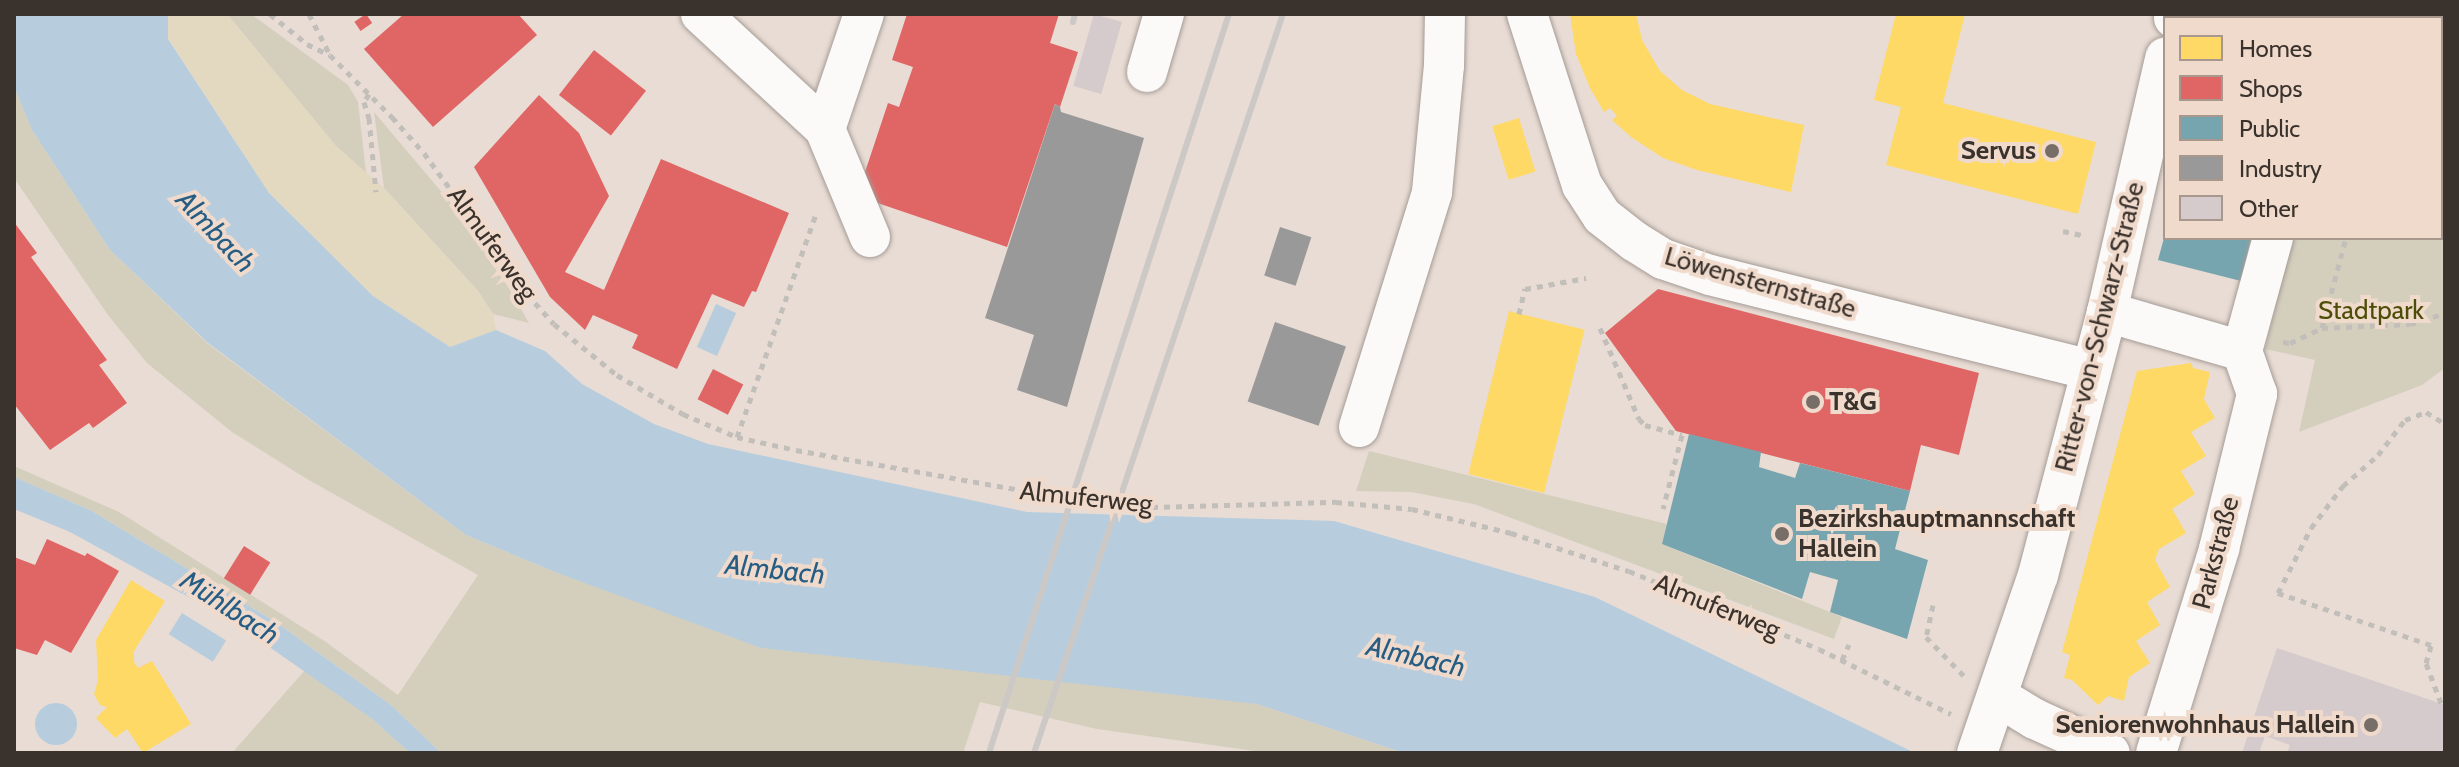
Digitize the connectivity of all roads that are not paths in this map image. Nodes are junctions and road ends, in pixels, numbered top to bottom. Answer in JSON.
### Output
{"nodes":[{"id":1,"x":701,"y":14,"type":"edge"},
{"id":2,"x":864,"y":14,"type":"edge"},
{"id":3,"x":1164,"y":14,"type":"edge"},
{"id":4,"x":1445,"y":14,"type":"edge"},
{"id":5,"x":1527,"y":14,"type":"edge"},
{"id":6,"x":2163,"y":67,"type":"edge"},
{"id":7,"x":1147,"y":72,"type":"dead end"},
{"id":8,"x":825,"y":129,"type":"junction"},
{"id":9,"x":870,"y":237,"type":"dead end"},
{"id":10,"x":2272,"y":240,"type":"edge"},
{"id":11,"x":2107,"y":312,"type":"junction"},
{"id":12,"x":2245,"y":342,"type":"junction"},
{"id":13,"x":2091,"y":370,"type":"junction"},
{"id":14,"x":1359,"y":427,"type":"dead end"},
{"id":15,"x":1983,"y":716,"type":"edge"},
{"id":16,"x":2110,"y":753,"type":"edge"},
{"id":17,"x":2156,"y":753,"type":"edge"}],
"edges":[{"from":1,"to":8,"type":"street"},
{"from":2,"to":8,"type":"street"},
{"from":3,"to":7,"type":"street"},
{"from":4,"to":14,"type":"street"},
{"from":5,"to":13,"type":"street","name":"Löwensternstraße"},
{"from":6,"to":11,"type":"street","name":"Ritter-von-Schwarz-Straße"},
{"from":8,"to":9,"type":"street"},
{"from":10,"to":12,"type":"street"},
{"from":11,"to":12,"type":"street"},
{"from":11,"to":13,"type":"street","name":"Ritter-von-Schwarz-Straße"},
{"from":12,"to":17,"type":"street","name":"Parkstraße"},
{"from":13,"to":15,"type":"street","name":"Ritter-von-Schwarz-Straße"},
{"from":15,"to":16,"type":"street"}]}
